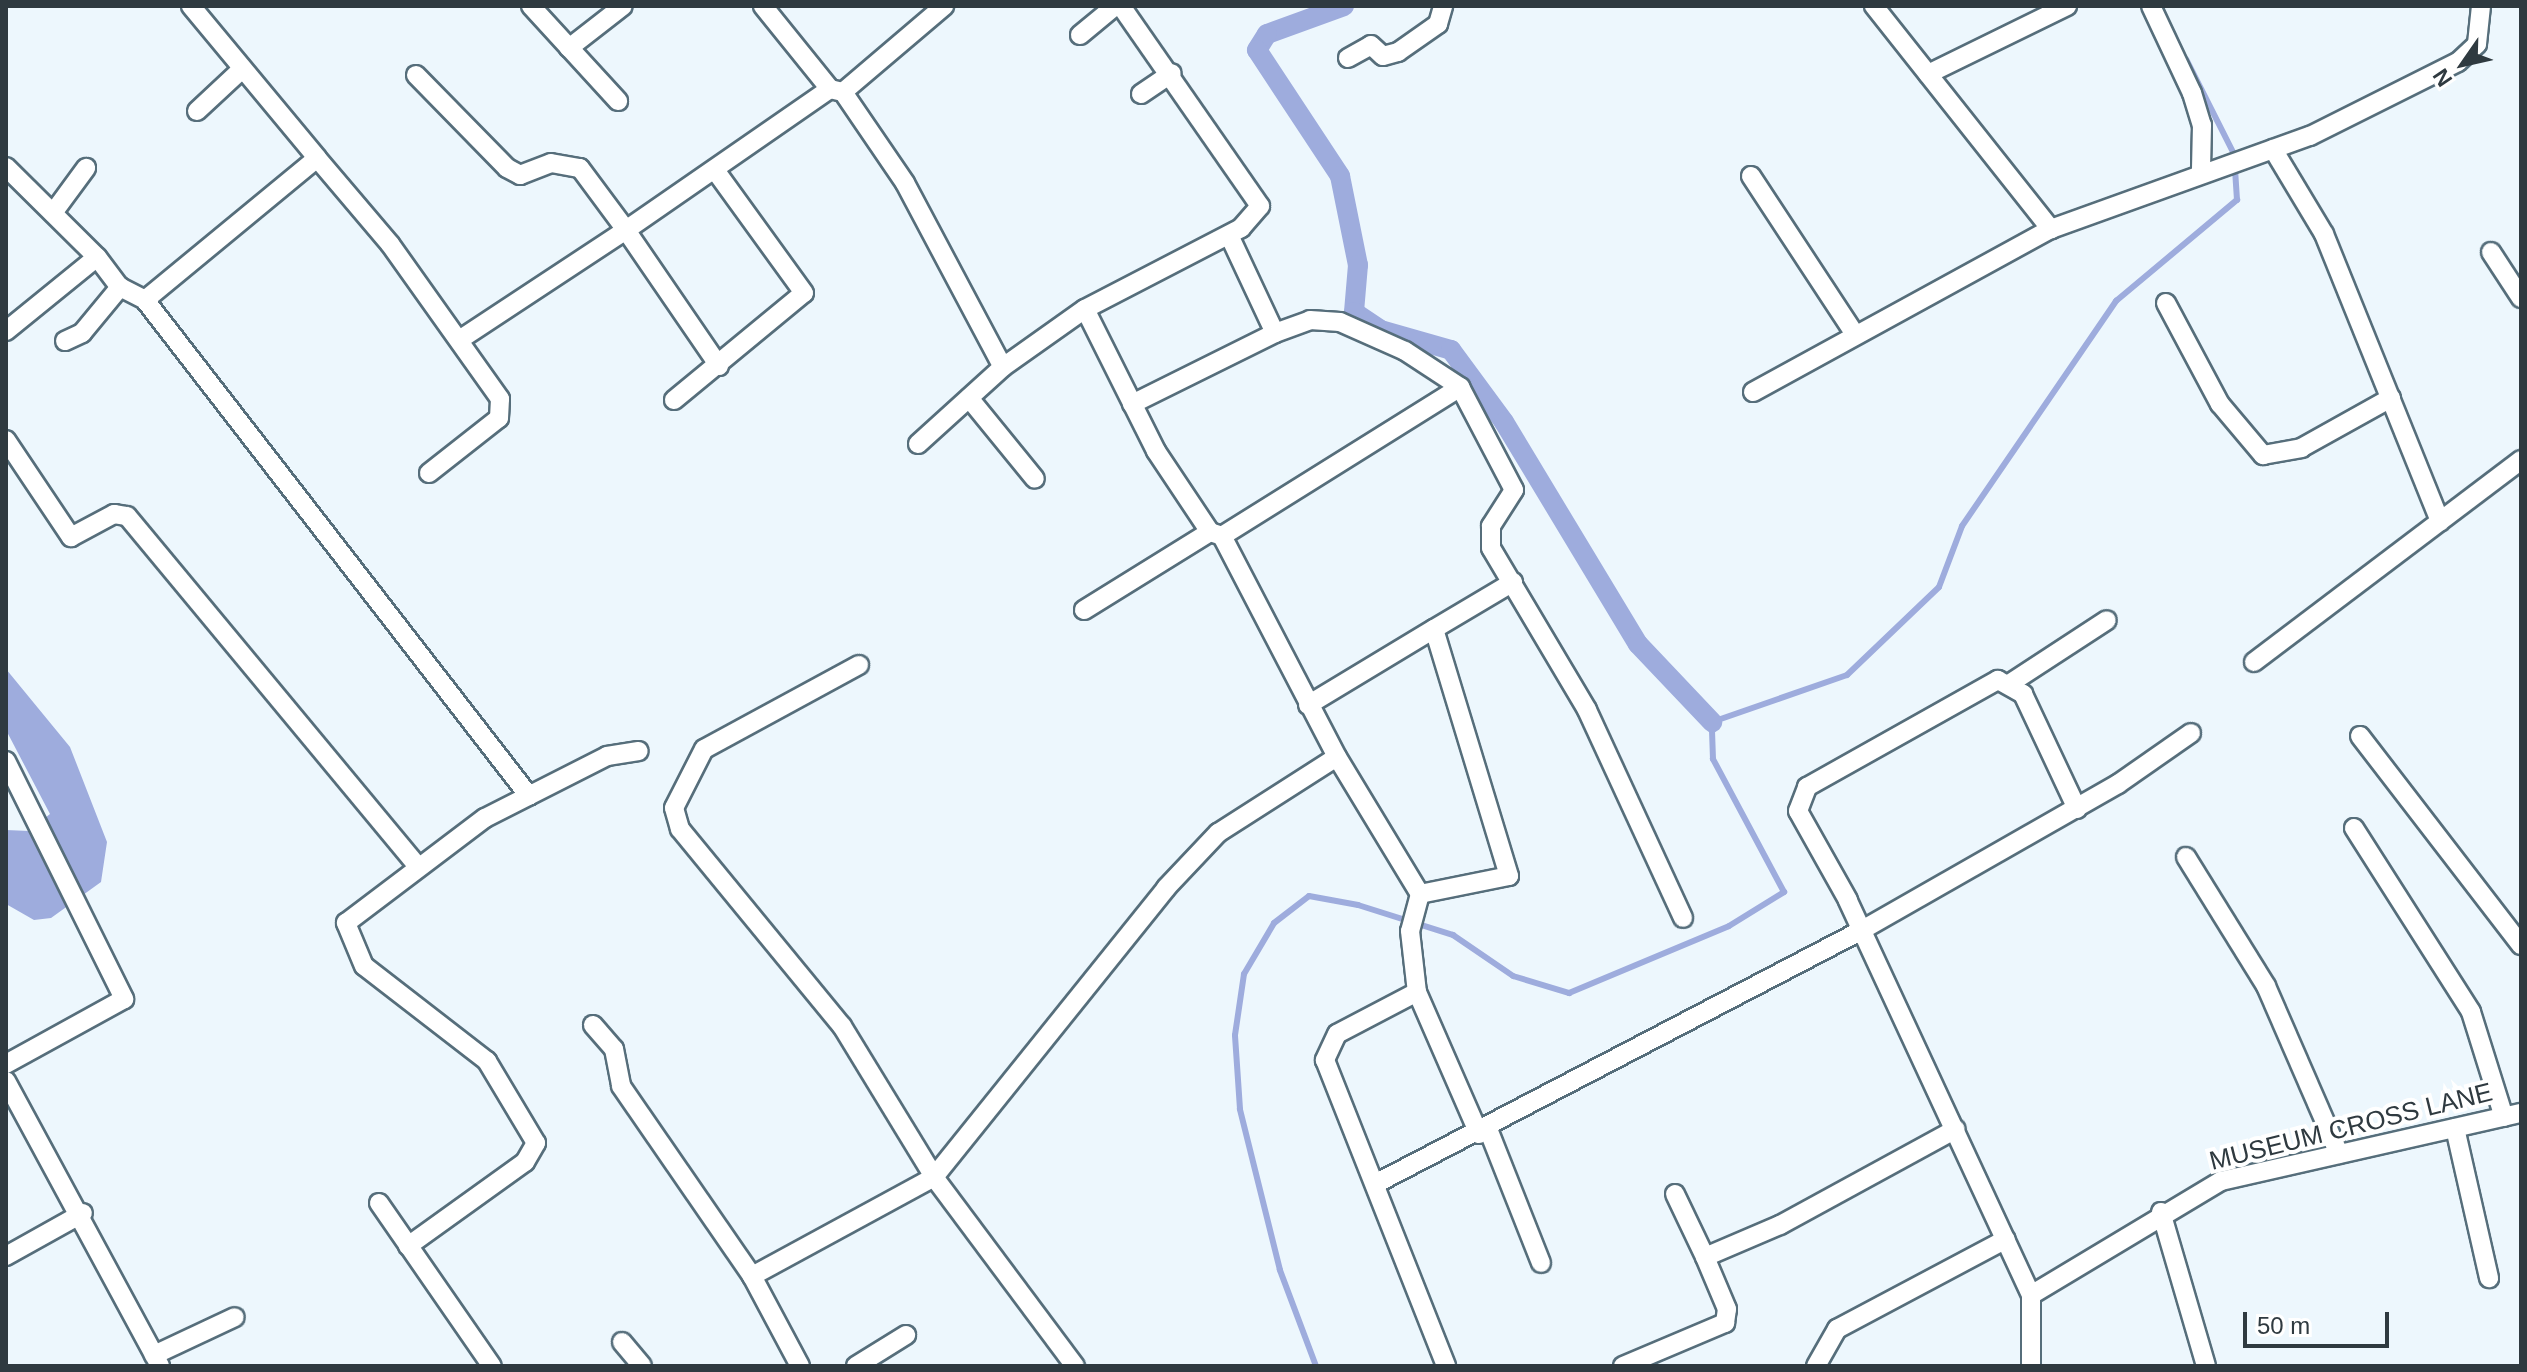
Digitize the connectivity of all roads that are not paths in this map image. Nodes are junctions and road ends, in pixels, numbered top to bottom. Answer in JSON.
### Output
{"nodes":[{"id":1,"x":191,"y":6,"type":"edge"},
{"id":2,"x":531,"y":6,"type":"edge"},
{"id":3,"x":623,"y":6,"type":"edge"},
{"id":4,"x":763,"y":6,"type":"edge"},
{"id":5,"x":944,"y":6,"type":"edge"},
{"id":6,"x":1118,"y":6,"type":"edge"},
{"id":7,"x":1443,"y":6,"type":"edge"},
{"id":8,"x":1874,"y":6,"type":"edge"},
{"id":9,"x":2067,"y":6,"type":"edge"},
{"id":10,"x":2151,"y":6,"type":"edge"},
{"id":11,"x":2481,"y":6,"type":"edge"},
{"id":12,"x":1080,"y":35,"type":"dead end"},
{"id":13,"x":569,"y":48,"type":"junction"},
{"id":14,"x":1348,"y":58,"type":"dead end"},
{"id":15,"x":241,"y":70,"type":"junction"},
{"id":16,"x":1172,"y":73,"type":"junction"},
{"id":17,"x":1928,"y":74,"type":"junction"},
{"id":18,"x":416,"y":75,"type":"dead end"},
{"id":19,"x":837,"y":90,"type":"junction"},
{"id":20,"x":1141,"y":94,"type":"dead end"},
{"id":21,"x":618,"y":101,"type":"dead end"},
{"id":22,"x":197,"y":111,"type":"dead end"},
{"id":23,"x":2273,"y":149,"type":"junction"},
{"id":24,"x":317,"y":158,"type":"junction"},
{"id":25,"x":6,"y":167,"type":"edge"},
{"id":26,"x":2209,"y":167,"type":"junction"},
{"id":27,"x":86,"y":168,"type":"dead end"},
{"id":28,"x":717,"y":173,"type":"junction"},
{"id":29,"x":1751,"y":176,"type":"dead end"},
{"id":30,"x":53,"y":213,"type":"junction"},
{"id":31,"x":2051,"y":229,"type":"junction"},
{"id":32,"x":626,"y":230,"type":"junction"},
{"id":33,"x":1229,"y":235,"type":"junction"},
{"id":34,"x":2491,"y":252,"type":"dead end"},
{"id":35,"x":97,"y":257,"type":"junction"},
{"id":36,"x":120,"y":287,"type":"junction"},
{"id":37,"x":2521,"y":298,"type":"edge"},
{"id":38,"x":145,"y":300,"type":"junction"},
{"id":39,"x":2166,"y":303,"type":"dead end"},
{"id":40,"x":1085,"y":309,"type":"junction"},
{"id":41,"x":6,"y":331,"type":"edge"},
{"id":42,"x":1853,"y":331,"type":"junction"},
{"id":43,"x":1275,"y":333,"type":"junction"},
{"id":44,"x":461,"y":339,"type":"junction"},
{"id":45,"x":65,"y":341,"type":"dead end"},
{"id":46,"x":719,"y":366,"type":"junction"},
{"id":47,"x":1003,"y":367,"type":"junction"},
{"id":48,"x":1460,"y":387,"type":"junction"},
{"id":49,"x":1753,"y":392,"type":"dead end"},
{"id":50,"x":969,"y":398,"type":"junction"},
{"id":51,"x":2391,"y":398,"type":"junction"},
{"id":52,"x":674,"y":400,"type":"dead end"},
{"id":53,"x":1132,"y":404,"type":"junction"},
{"id":54,"x":6,"y":440,"type":"edge"},
{"id":55,"x":918,"y":444,"type":"dead end"},
{"id":56,"x":2521,"y":460,"type":"edge"},
{"id":57,"x":429,"y":473,"type":"dead end"},
{"id":58,"x":1035,"y":479,"type":"dead end"},
{"id":59,"x":2440,"y":521,"type":"junction"},
{"id":60,"x":1216,"y":534,"type":"junction"},
{"id":61,"x":1513,"y":582,"type":"junction"},
{"id":62,"x":1084,"y":610,"type":"dead end"},
{"id":63,"x":2107,"y":620,"type":"dead end"},
{"id":64,"x":1434,"y":629,"type":"junction"},
{"id":65,"x":2254,"y":662,"type":"dead end"},
{"id":66,"x":859,"y":665,"type":"dead end"},
{"id":67,"x":2012,"y":682,"type":"junction"},
{"id":68,"x":1308,"y":705,"type":"junction"},
{"id":69,"x":2191,"y":733,"type":"dead end"},
{"id":70,"x":2360,"y":736,"type":"dead end"},
{"id":71,"x":639,"y":751,"type":"dead end"},
{"id":72,"x":1337,"y":757,"type":"junction"},
{"id":73,"x":6,"y":761,"type":"edge"},
{"id":74,"x":529,"y":796,"type":"junction"},
{"id":75,"x":2077,"y":809,"type":"junction"},
{"id":76,"x":2354,"y":828,"type":"dead end"},
{"id":77,"x":2186,"y":857,"type":"dead end"},
{"id":78,"x":416,"y":864,"type":"junction"},
{"id":79,"x":1419,"y":898,"type":"junction"},
{"id":80,"x":1683,"y":918,"type":"dead end"},
{"id":81,"x":1862,"y":930,"type":"junction"},
{"id":82,"x":2521,"y":945,"type":"edge"},
{"id":83,"x":1417,"y":992,"type":"junction"},
{"id":84,"x":593,"y":1025,"type":"dead end"},
{"id":85,"x":6,"y":1064,"type":"edge"},
{"id":86,"x":6,"y":1081,"type":"edge"},
{"id":87,"x":2513,"y":1115,"type":"edge"},
{"id":88,"x":2455,"y":1128,"type":"junction"},
{"id":89,"x":1956,"y":1129,"type":"junction"},
{"id":90,"x":1483,"y":1131,"type":"junction"},
{"id":91,"x":2339,"y":1154,"type":"junction"},
{"id":92,"x":934,"y":1177,"type":"junction"},
{"id":93,"x":1375,"y":1184,"type":"junction"},
{"id":94,"x":1675,"y":1194,"type":"dead end"},
{"id":95,"x":379,"y":1203,"type":"dead end"},
{"id":96,"x":2161,"y":1212,"type":"junction"},
{"id":97,"x":83,"y":1213,"type":"junction"},
{"id":98,"x":2006,"y":1239,"type":"junction"},
{"id":99,"x":408,"y":1246,"type":"junction"},
{"id":100,"x":6,"y":1256,"type":"edge"},
{"id":101,"x":1705,"y":1257,"type":"junction"},
{"id":102,"x":1541,"y":1263,"type":"dead end"},
{"id":103,"x":752,"y":1276,"type":"junction"},
{"id":104,"x":2489,"y":1278,"type":"dead end"},
{"id":105,"x":2031,"y":1295,"type":"junction"},
{"id":106,"x":235,"y":1317,"type":"dead end"},
{"id":107,"x":906,"y":1335,"type":"dead end"},
{"id":108,"x":622,"y":1342,"type":"dead end"},
{"id":109,"x":157,"y":1360,"type":"edge"},
{"id":110,"x":492,"y":1366,"type":"edge"},
{"id":111,"x":642,"y":1366,"type":"edge"},
{"id":112,"x":800,"y":1366,"type":"edge"},
{"id":113,"x":856,"y":1366,"type":"edge"},
{"id":114,"x":1075,"y":1366,"type":"edge"},
{"id":115,"x":1446,"y":1366,"type":"edge"},
{"id":116,"x":1623,"y":1366,"type":"edge"},
{"id":117,"x":1816,"y":1366,"type":"edge"},
{"id":118,"x":2031,"y":1366,"type":"edge"},
{"id":119,"x":2206,"y":1366,"type":"edge"}],
"edges":[{"from":1,"to":15,"type":"street"},
{"from":2,"to":13,"type":"street"},
{"from":3,"to":13,"type":"street"},
{"from":4,"to":19,"type":"street"},
{"from":5,"to":19,"type":"street"},
{"from":6,"to":12,"type":"street"},
{"from":6,"to":16,"type":"street"},
{"from":7,"to":14,"type":"street"},
{"from":8,"to":17,"type":"street"},
{"from":9,"to":17,"type":"street"},
{"from":10,"to":26,"type":"street"},
{"from":11,"to":23,"type":"street"},
{"from":13,"to":21,"type":"street"},
{"from":15,"to":22,"type":"street"},
{"from":15,"to":24,"type":"street"},
{"from":16,"to":20,"type":"street"},
{"from":16,"to":33,"type":"street"},
{"from":17,"to":31,"type":"street"},
{"from":18,"to":32,"type":"street"},
{"from":19,"to":28,"type":"street"},
{"from":19,"to":47,"type":"street"},
{"from":23,"to":26,"type":"street"},
{"from":23,"to":51,"type":"street"},
{"from":24,"to":38,"type":"street"},
{"from":24,"to":44,"type":"street"},
{"from":25,"to":30,"type":"street"},
{"from":26,"to":31,"type":"street"},
{"from":27,"to":30,"type":"street"},
{"from":28,"to":32,"type":"street"},
{"from":28,"to":46,"type":"street"},
{"from":29,"to":42,"type":"street"},
{"from":30,"to":35,"type":"street"},
{"from":31,"to":42,"type":"street"},
{"from":32,"to":44,"type":"street"},
{"from":32,"to":46,"type":"street"},
{"from":33,"to":40,"type":"street"},
{"from":33,"to":43,"type":"street"},
{"from":34,"to":37,"type":"street"},
{"from":35,"to":36,"type":"street"},
{"from":35,"to":41,"type":"street"},
{"from":36,"to":38,"type":"street"},
{"from":36,"to":45,"type":"street"},
{"from":38,"to":74,"type":"street"},
{"from":39,"to":51,"type":"street"},
{"from":40,"to":47,"type":"street"},
{"from":40,"to":53,"type":"street"},
{"from":42,"to":49,"type":"street"},
{"from":43,"to":48,"type":"street"},
{"from":43,"to":53,"type":"street"},
{"from":44,"to":57,"type":"street"},
{"from":46,"to":52,"type":"street"},
{"from":47,"to":50,"type":"street"},
{"from":48,"to":60,"type":"street"},
{"from":48,"to":61,"type":"street"},
{"from":50,"to":55,"type":"street"},
{"from":50,"to":58,"type":"street"},
{"from":51,"to":59,"type":"street"},
{"from":53,"to":60,"type":"street"},
{"from":54,"to":78,"type":"street"},
{"from":56,"to":59,"type":"street"},
{"from":59,"to":65,"type":"street"},
{"from":60,"to":62,"type":"street"},
{"from":60,"to":68,"type":"street"},
{"from":61,"to":64,"type":"street"},
{"from":61,"to":80,"type":"street"},
{"from":63,"to":67,"type":"street"},
{"from":64,"to":68,"type":"street"},
{"from":64,"to":79,"type":"street"},
{"from":66,"to":92,"type":"street"},
{"from":67,"to":75,"type":"street"},
{"from":67,"to":81,"type":"street"},
{"from":68,"to":72,"type":"street"},
{"from":69,"to":75,"type":"street"},
{"from":70,"to":82,"type":"street"},
{"from":71,"to":74,"type":"street"},
{"from":72,"to":79,"type":"street"},
{"from":72,"to":92,"type":"street"},
{"from":73,"to":85,"type":"street"},
{"from":74,"to":78,"type":"street"},
{"from":75,"to":81,"type":"street"},
{"from":76,"to":87,"type":"street"},
{"from":77,"to":91,"type":"street"},
{"from":78,"to":99,"type":"street"},
{"from":79,"to":83,"type":"street"},
{"from":81,"to":89,"type":"street"},
{"from":81,"to":90,"type":"street"},
{"from":83,"to":90,"type":"street"},
{"from":83,"to":93,"type":"street"},
{"from":84,"to":103,"type":"street"},
{"from":86,"to":97,"type":"street"},
{"from":87,"to":88,"type":"street","name":"MUSEUM CROSS LANE"},
{"from":88,"to":91,"type":"street","name":"MUSEUM CROSS LANE"},
{"from":88,"to":104,"type":"street"},
{"from":89,"to":98,"type":"street"},
{"from":89,"to":101,"type":"street"},
{"from":90,"to":93,"type":"street"},
{"from":90,"to":102,"type":"street"},
{"from":91,"to":96,"type":"street","name":"MUSEUM CROSS LANE"},
{"from":92,"to":103,"type":"street"},
{"from":92,"to":114,"type":"street"},
{"from":93,"to":115,"type":"street"},
{"from":94,"to":101,"type":"street"},
{"from":95,"to":99,"type":"street"},
{"from":96,"to":105,"type":"street","name":"MUSEUM CROSS LANE"},
{"from":96,"to":119,"type":"street"},
{"from":97,"to":100,"type":"street"},
{"from":97,"to":109,"type":"street"},
{"from":98,"to":105,"type":"street"},
{"from":98,"to":117,"type":"street"},
{"from":99,"to":110,"type":"street"},
{"from":101,"to":116,"type":"street"},
{"from":103,"to":112,"type":"street"},
{"from":105,"to":118,"type":"street"},
{"from":106,"to":109,"type":"street"},
{"from":107,"to":113,"type":"street"},
{"from":108,"to":111,"type":"street"}]}
